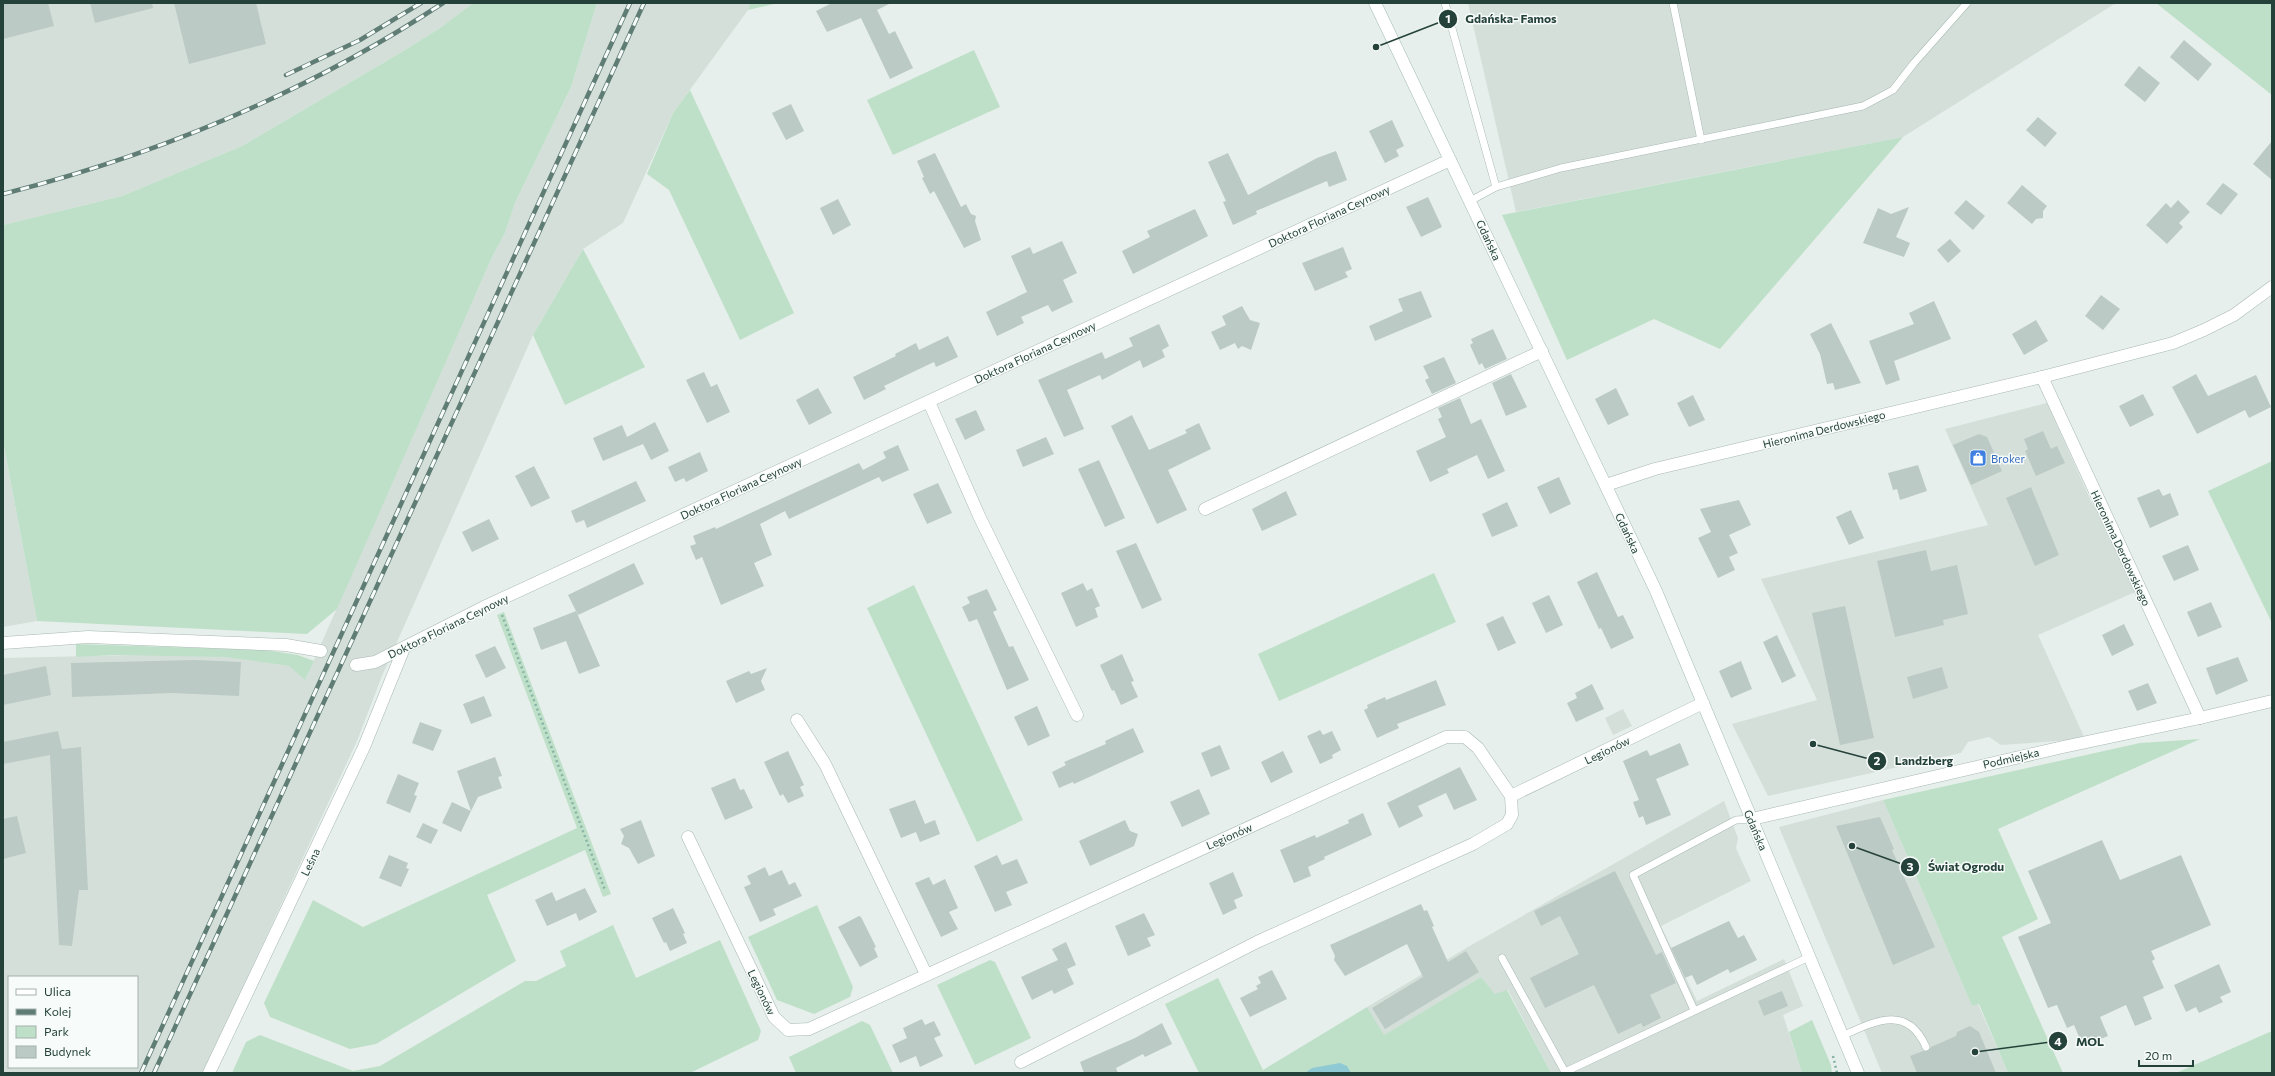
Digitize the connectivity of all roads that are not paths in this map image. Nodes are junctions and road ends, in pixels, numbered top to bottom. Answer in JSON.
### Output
{"nodes":[{"id":1,"x":1375,"y":3,"type":"edge"},
{"id":2,"x":1445,"y":3,"type":"edge"},
{"id":3,"x":1673,"y":3,"type":"edge"},
{"id":4,"x":1967,"y":3,"type":"edge"},
{"id":5,"x":1701,"y":140,"type":"junction"},
{"id":6,"x":1450,"y":160,"type":"junction"},
{"id":7,"x":1496,"y":187,"type":"junction"},
{"id":8,"x":1470,"y":201,"type":"junction"},
{"id":9,"x":2272,"y":287,"type":"edge"},
{"id":10,"x":1542,"y":351,"type":"junction"},
{"id":11,"x":2042,"y":377,"type":"junction"},
{"id":12,"x":929,"y":402,"type":"junction"},
{"id":13,"x":1606,"y":484,"type":"junction"},
{"id":14,"x":1204,"y":509,"type":"dead end"},
{"id":15,"x":3,"y":643,"type":"edge"},
{"id":16,"x":404,"y":648,"type":"junction"},
{"id":17,"x":321,"y":651,"type":"dead end"},
{"id":18,"x":356,"y":665,"type":"dead end"},
{"id":19,"x":2272,"y":701,"type":"edge"},
{"id":20,"x":1703,"y":703,"type":"junction"},
{"id":21,"x":1077,"y":715,"type":"dead end"},
{"id":22,"x":2200,"y":718,"type":"junction"},
{"id":23,"x":797,"y":720,"type":"dead end"},
{"id":24,"x":1511,"y":796,"type":"junction"},
{"id":25,"x":1752,"y":819,"type":"junction"},
{"id":26,"x":688,"y":837,"type":"dead end"},
{"id":27,"x":1809,"y":957,"type":"junction"},
{"id":28,"x":1502,"y":958,"type":"dead end"},
{"id":29,"x":926,"y":974,"type":"junction"},
{"id":30,"x":1694,"y":1010,"type":"junction"},
{"id":31,"x":1842,"y":1036,"type":"junction"},
{"id":32,"x":1926,"y":1048,"type":"dead end"},
{"id":33,"x":1021,"y":1062,"type":"dead end"},
{"id":34,"x":209,"y":1073,"type":"edge"},
{"id":35,"x":1858,"y":1073,"type":"edge"}],
"edges":[{"from":1,"to":6,"type":"street","name":"Gdańska"},
{"from":2,"to":7,"type":"lane"},
{"from":3,"to":5,"type":"lane"},
{"from":4,"to":5,"type":"lane"},
{"from":5,"to":7,"type":"lane"},
{"from":6,"to":8,"type":"street","name":"Gdańska"},
{"from":6,"to":12,"type":"street","name":"Doktora Floriana Ceynowy"},
{"from":7,"to":8,"type":"lane"},
{"from":8,"to":10,"type":"street","name":"Gdańska"},
{"from":9,"to":11,"type":"street","name":"Hieronima Derdowskiego"},
{"from":10,"to":13,"type":"street","name":"Gdańska"},
{"from":10,"to":14,"type":"street"},
{"from":11,"to":13,"type":"street","name":"Hieronima Derdowskiego"},
{"from":11,"to":22,"type":"street","name":"Hieronima Derdowskiego"},
{"from":12,"to":16,"type":"street","name":"Doktora Floriana Ceynowy"},
{"from":12,"to":21,"type":"street"},
{"from":13,"to":20,"type":"street","name":"Gdańska"},
{"from":15,"to":17,"type":"street"},
{"from":16,"to":18,"type":"street","name":"Doktora Floriana Ceynowy"},
{"from":16,"to":34,"type":"street","name":"Leśna"},
{"from":19,"to":22,"type":"street","name":"Podmiejska"},
{"from":20,"to":24,"type":"street","name":"Legionów"},
{"from":20,"to":25,"type":"street","name":"Gdańska"},
{"from":22,"to":25,"type":"street","name":"Podmiejska"},
{"from":23,"to":29,"type":"street"},
{"from":24,"to":29,"type":"street","name":"Legionów"},
{"from":24,"to":33,"type":"street"},
{"from":25,"to":27,"type":"street","name":"Gdańska"},
{"from":25,"to":30,"type":"lane"},
{"from":26,"to":29,"type":"street","name":"Legionów"},
{"from":27,"to":30,"type":"lane"},
{"from":27,"to":31,"type":"street","name":"Gdańska"},
{"from":28,"to":30,"type":"lane"},
{"from":31,"to":32,"type":"lane"},
{"from":31,"to":35,"type":"street","name":"Gdańska"}]}
